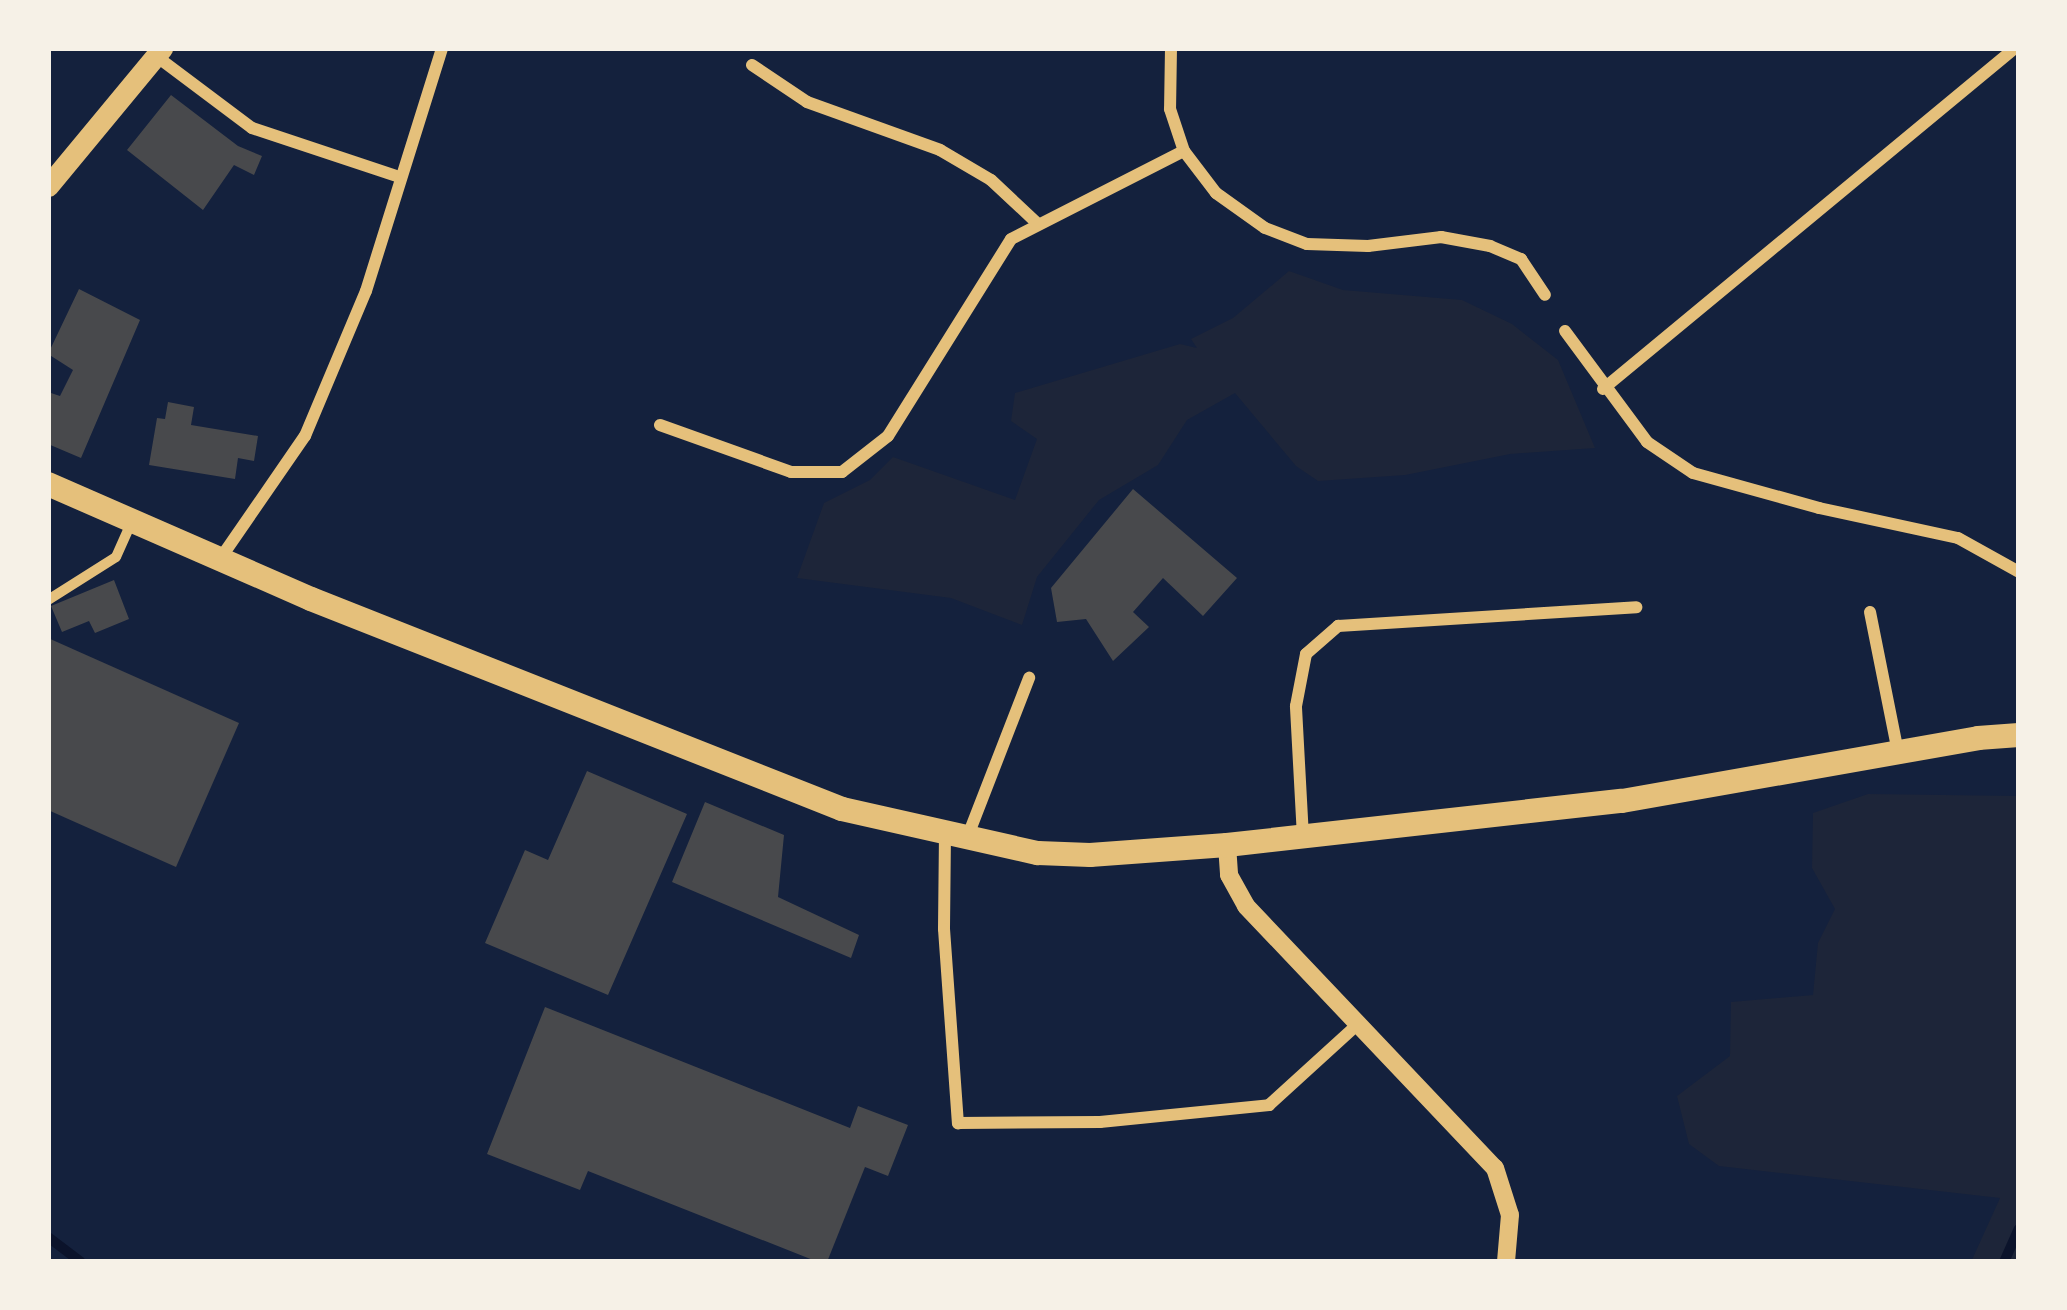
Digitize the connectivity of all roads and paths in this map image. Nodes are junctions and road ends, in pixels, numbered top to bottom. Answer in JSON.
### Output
{"nodes":[{"id":1,"x":442,"y":48,"type":"edge"},
{"id":2,"x":1171,"y":48,"type":"edge"},
{"id":3,"x":2014,"y":48,"type":"edge"},
{"id":4,"x":159,"y":52,"type":"edge"},
{"id":5,"x":752,"y":65,"type":"dead end"},
{"id":6,"x":1184,"y":152,"type":"junction"},
{"id":7,"x":399,"y":177,"type":"junction"},
{"id":8,"x":50,"y":180,"type":"edge"},
{"id":9,"x":1037,"y":223,"type":"junction"},
{"id":10,"x":1545,"y":295,"type":"dead end"},
{"id":11,"x":1564,"y":331,"type":"dead end"},
{"id":12,"x":1603,"y":389,"type":"junction"},
{"id":13,"x":660,"y":425,"type":"dead end"},
{"id":14,"x":48,"y":484,"type":"edge"},
{"id":15,"x":132,"y":523,"type":"junction"},
{"id":16,"x":219,"y":560,"type":"junction"},
{"id":17,"x":2019,"y":572,"type":"edge"},
{"id":18,"x":48,"y":600,"type":"edge"},
{"id":19,"x":1636,"y":607,"type":"dead end"},
{"id":20,"x":1870,"y":612,"type":"dead end"},
{"id":21,"x":1029,"y":678,"type":"dead end"},
{"id":22,"x":2019,"y":735,"type":"edge"},
{"id":23,"x":1898,"y":753,"type":"junction"},
{"id":24,"x":956,"y":836,"type":"junction"},
{"id":25,"x":1303,"y":837,"type":"junction"},
{"id":26,"x":1227,"y":845,"type":"junction"},
{"id":27,"x":1359,"y":1023,"type":"junction"},
{"id":28,"x":1506,"y":1262,"type":"edge"}],
"edges":[{"from":1,"to":7,"type":"street"},
{"from":2,"to":6,"type":"street"},
{"from":3,"to":12,"type":"street"},
{"from":4,"to":7,"type":"street"},
{"from":4,"to":8,"type":"main road"},
{"from":5,"to":9,"type":"street"},
{"from":6,"to":9,"type":"street"},
{"from":6,"to":10,"type":"street"},
{"from":7,"to":16,"type":"street"},
{"from":9,"to":13,"type":"street"},
{"from":11,"to":12,"type":"street"},
{"from":12,"to":17,"type":"street"},
{"from":14,"to":15,"type":"main road"},
{"from":15,"to":16,"type":"main road"},
{"from":15,"to":18,"type":"street"},
{"from":16,"to":24,"type":"main road"},
{"from":19,"to":25,"type":"street"},
{"from":20,"to":23,"type":"street"},
{"from":21,"to":24,"type":"street"},
{"from":22,"to":23,"type":"main road"},
{"from":23,"to":25,"type":"main road"},
{"from":24,"to":26,"type":"main road"},
{"from":24,"to":27,"type":"street"},
{"from":25,"to":26,"type":"main road"},
{"from":26,"to":27,"type":"street"},
{"from":27,"to":28,"type":"street"}]}
